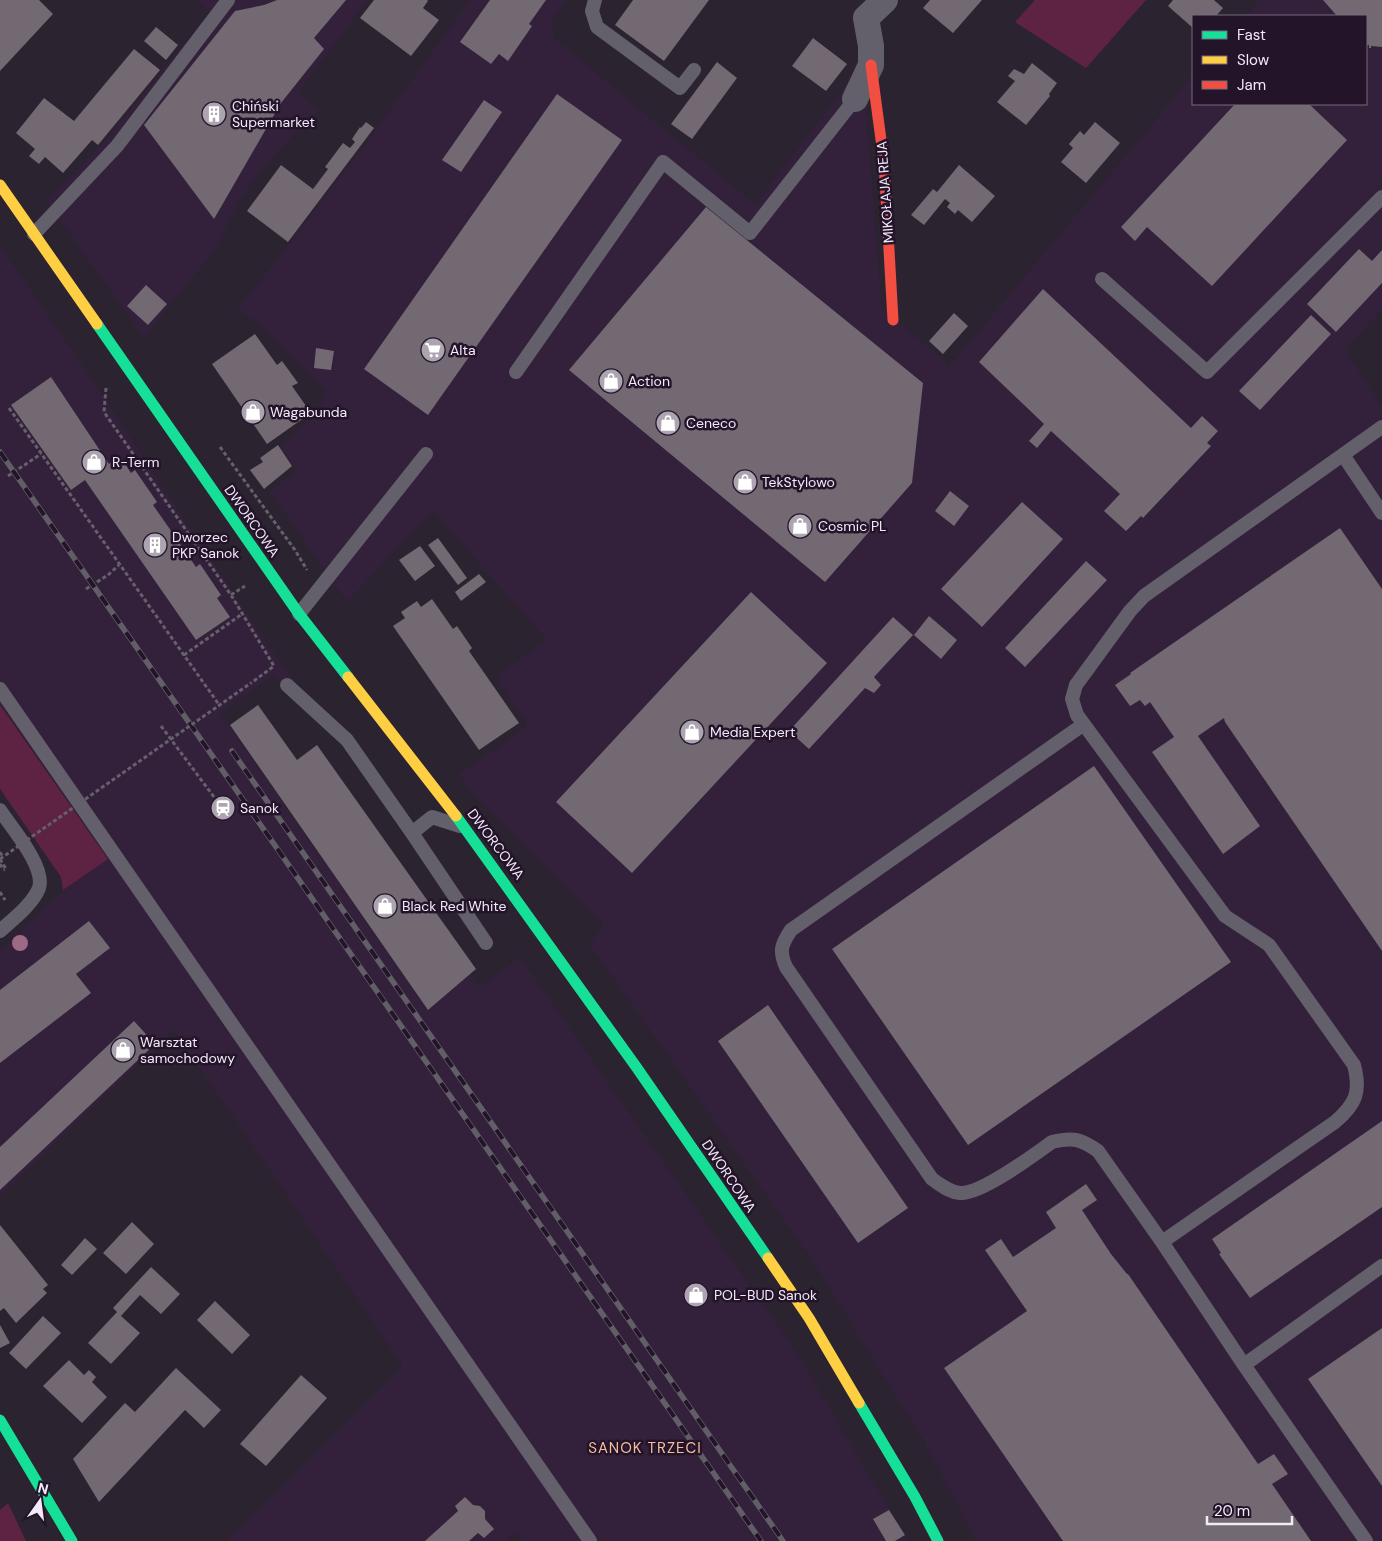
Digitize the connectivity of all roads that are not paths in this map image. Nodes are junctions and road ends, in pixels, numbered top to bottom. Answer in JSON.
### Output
{"nodes":[{"id":1,"x":228,"y":0,"type":"edge"},
{"id":2,"x":595,"y":0,"type":"edge"},
{"id":3,"x":885,"y":0,"type":"edge"},
{"id":4,"x":871,"y":65,"type":"junction"},
{"id":5,"x":694,"y":70,"type":"dead end"},
{"id":6,"x":855,"y":99,"type":"joint"},
{"id":7,"x":0,"y":185,"type":"edge"},
{"id":8,"x":1382,"y":197,"type":"edge"},
{"id":9,"x":34,"y":234,"type":"junction"},
{"id":10,"x":1102,"y":279,"type":"dead end"},
{"id":11,"x":893,"y":320,"type":"dead end"},
{"id":12,"x":516,"y":372,"type":"dead end"},
{"id":13,"x":1382,"y":428,"type":"edge"},
{"id":14,"x":426,"y":454,"type":"dead end"},
{"id":15,"x":1343,"y":455,"type":"junction"},
{"id":16,"x":1382,"y":512,"type":"edge"},
{"id":17,"x":299,"y":614,"type":"junction"},
{"id":18,"x":287,"y":685,"type":"dead end"},
{"id":19,"x":0,"y":689,"type":"edge"},
{"id":20,"x":1084,"y":724,"type":"junction"},
{"id":21,"x":0,"y":810,"type":"edge"},
{"id":22,"x":465,"y":827,"type":"junction"},
{"id":23,"x":412,"y":833,"type":"junction"},
{"id":24,"x":0,"y":931,"type":"edge"},
{"id":25,"x":486,"y":943,"type":"dead end"},
{"id":26,"x":1162,"y":1242,"type":"junction"},
{"id":27,"x":1382,"y":1266,"type":"edge"},
{"id":28,"x":1244,"y":1365,"type":"junction"},
{"id":29,"x":0,"y":1420,"type":"edge"},
{"id":30,"x":72,"y":1541,"type":"edge"},
{"id":31,"x":590,"y":1541,"type":"edge"},
{"id":32,"x":938,"y":1541,"type":"edge"},
{"id":33,"x":1366,"y":1541,"type":"edge"}],
"edges":[{"from":1,"to":9,"type":"lane"},
{"from":2,"to":5,"type":"lane"},
{"from":3,"to":4,"type":"street","name":"MIKOŁAJA REJA"},
{"from":4,"to":6,"type":"street","name":"MIKOŁAJA REJA"},
{"from":4,"to":11,"type":"main road","name":"MIKOŁAJA REJA"},
{"from":6,"to":12,"type":"lane"},
{"from":7,"to":9,"type":"main road","name":"DWORCOWA"},
{"from":8,"to":10,"type":"lane"},
{"from":9,"to":17,"type":"main road","name":"DWORCOWA"},
{"from":13,"to":15,"type":"lane"},
{"from":14,"to":17,"type":"lane"},
{"from":15,"to":16,"type":"lane"},
{"from":15,"to":20,"type":"lane"},
{"from":17,"to":22,"type":"main road","name":"DWORCOWA"},
{"from":18,"to":23,"type":"lane"},
{"from":19,"to":31,"type":"lane"},
{"from":20,"to":26,"type":"lane"},
{"from":20,"to":26,"type":"lane"},
{"from":21,"to":24,"type":"lane"},
{"from":22,"to":23,"type":"lane"},
{"from":22,"to":32,"type":"main road","name":"DWORCOWA"},
{"from":23,"to":25,"type":"lane"},
{"from":26,"to":28,"type":"lane"},
{"from":27,"to":28,"type":"lane"},
{"from":28,"to":33,"type":"lane"},
{"from":29,"to":30,"type":"main road"}]}
